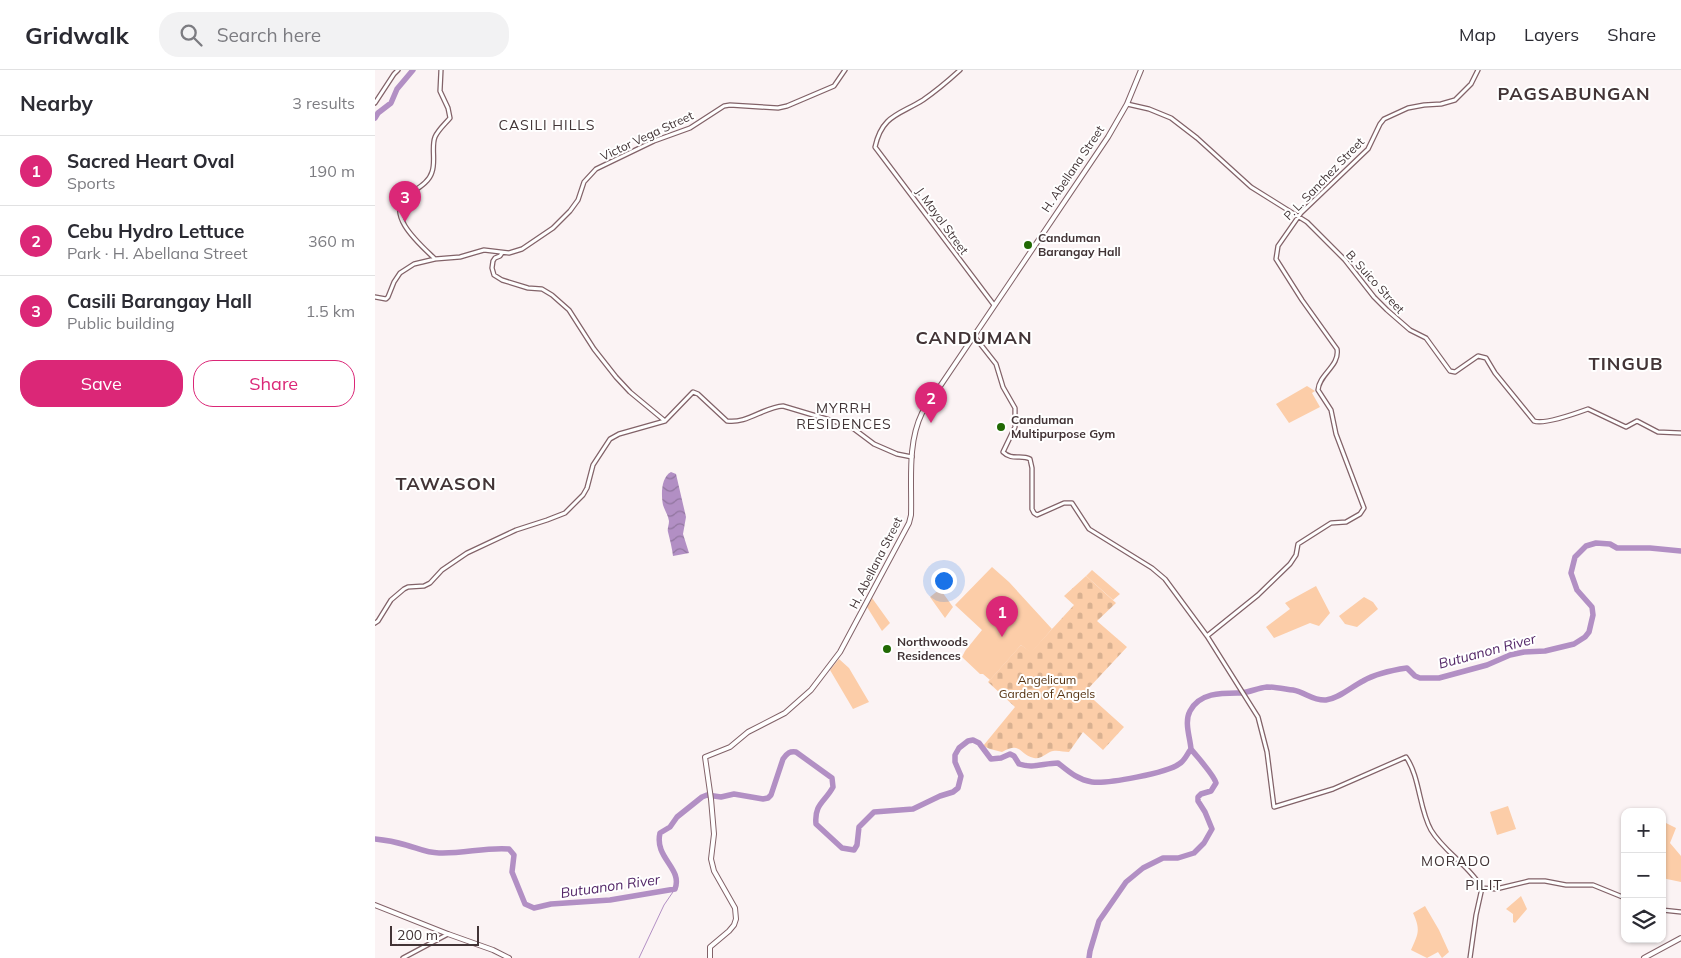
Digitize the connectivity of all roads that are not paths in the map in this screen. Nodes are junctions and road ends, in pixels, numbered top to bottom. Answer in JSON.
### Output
{"nodes":[{"id":1,"x":398,"y":70,"type":"edge"},
{"id":2,"x":441,"y":70,"type":"edge"},
{"id":3,"x":845,"y":70,"type":"edge"},
{"id":4,"x":960,"y":70,"type":"edge"},
{"id":5,"x":1141,"y":70,"type":"edge"},
{"id":6,"x":1478,"y":70,"type":"edge"},
{"id":7,"x":375,"y":103,"type":"edge"},
{"id":8,"x":1127,"y":104,"type":"junction"},
{"id":9,"x":1298,"y":216,"type":"junction"},
{"id":10,"x":502,"y":253,"type":"junction"},
{"id":11,"x":435,"y":259,"type":"junction"},
{"id":12,"x":375,"y":297,"type":"edge"},
{"id":13,"x":994,"y":305,"type":"junction"},
{"id":14,"x":974,"y":335,"type":"junction"},
{"id":15,"x":665,"y":421,"type":"junction"},
{"id":16,"x":1681,"y":433,"type":"edge"},
{"id":17,"x":912,"y":457,"type":"junction"},
{"id":18,"x":375,"y":623,"type":"edge"},
{"id":19,"x":1207,"y":636,"type":"junction"},
{"id":20,"x":1482,"y":888,"type":"junction"},
{"id":21,"x":1621,"y":896,"type":"edge"},
{"id":22,"x":375,"y":906,"type":"edge"},
{"id":23,"x":1666,"y":910,"type":"edge"},
{"id":24,"x":1681,"y":912,"type":"edge"},
{"id":25,"x":448,"y":934,"type":"junction"},
{"id":26,"x":1681,"y":938,"type":"edge"},
{"id":27,"x":403,"y":958,"type":"edge"},
{"id":28,"x":509,"y":958,"type":"edge"},
{"id":29,"x":710,"y":958,"type":"edge"},
{"id":30,"x":1470,"y":958,"type":"edge"},
{"id":31,"x":1644,"y":958,"type":"edge"}],
"edges":[{"from":1,"to":7,"type":"street"},
{"from":2,"to":11,"type":"street"},
{"from":3,"to":10,"type":"street","name":"Victor Vega Street"},
{"from":4,"to":13,"type":"street","name":"J. Mayol Street"},
{"from":5,"to":8,"type":"main road","name":"H. Abellana Street"},
{"from":6,"to":9,"type":"street","name":"P. L. Sanchez Street"},
{"from":8,"to":9,"type":"street","name":"B. Suico Street"},
{"from":8,"to":13,"type":"main road","name":"H. Abellana Street"},
{"from":9,"to":16,"type":"street","name":"B. Suico Street"},
{"from":9,"to":19,"type":"street","name":"P. L. Sanchez Street"},
{"from":10,"to":11,"type":"street"},
{"from":10,"to":15,"type":"street"},
{"from":11,"to":12,"type":"street"},
{"from":13,"to":14,"type":"main road","name":"H. Abellana Street"},
{"from":14,"to":17,"type":"main road","name":"H. Abellana Street"},
{"from":14,"to":19,"type":"street"},
{"from":15,"to":17,"type":"street"},
{"from":15,"to":18,"type":"street"},
{"from":17,"to":29,"type":"main road","name":"H. Abellana Street"},
{"from":19,"to":20,"type":"street"},
{"from":20,"to":21,"type":"street"},
{"from":20,"to":30,"type":"street"},
{"from":22,"to":25,"type":"main road"},
{"from":23,"to":24,"type":"street"},
{"from":25,"to":27,"type":"street"},
{"from":25,"to":28,"type":"main road"},
{"from":26,"to":31,"type":"main road"}]}
